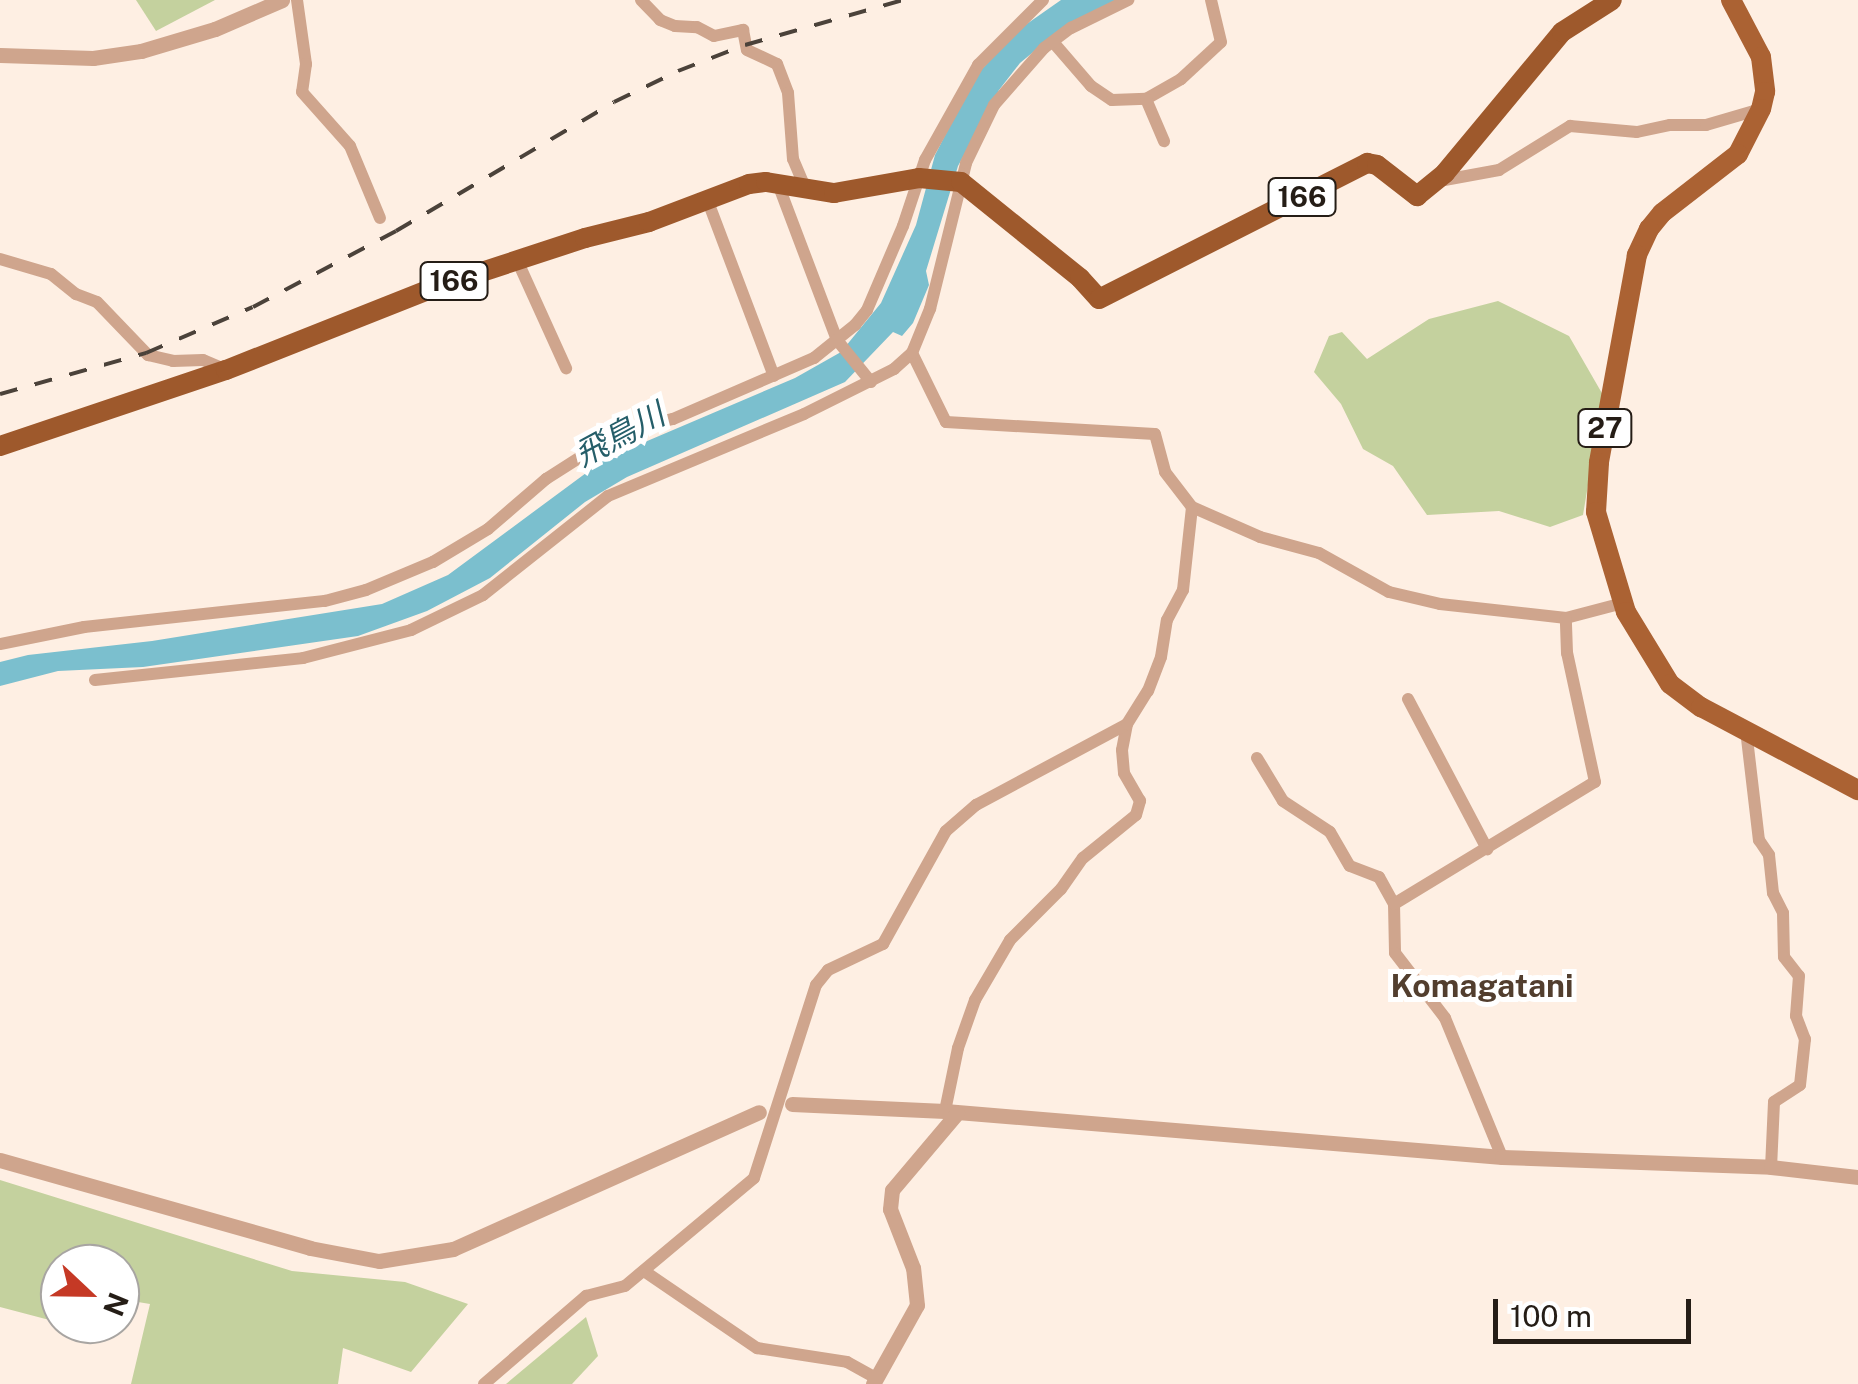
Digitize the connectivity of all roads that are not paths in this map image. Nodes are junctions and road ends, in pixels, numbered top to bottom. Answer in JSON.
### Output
{"nodes":[{"id":1,"x":282,"y":0,"type":"edge"},
{"id":2,"x":297,"y":0,"type":"edge"},
{"id":3,"x":641,"y":0,"type":"edge"},
{"id":4,"x":1043,"y":0,"type":"edge"},
{"id":5,"x":1128,"y":0,"type":"edge"},
{"id":6,"x":1211,"y":0,"type":"edge"},
{"id":7,"x":1612,"y":0,"type":"edge"},
{"id":8,"x":1730,"y":0,"type":"edge"},
{"id":9,"x":1053,"y":42,"type":"junction"},
{"id":10,"x":0,"y":56,"type":"edge"},
{"id":11,"x":1146,"y":100,"type":"junction"},
{"id":12,"x":1761,"y":109,"type":"junction"},
{"id":13,"x":1164,"y":142,"type":"dead end"},
{"id":14,"x":921,"y":178,"type":"junction"},
{"id":15,"x":959,"y":182,"type":"junction"},
{"id":16,"x":1436,"y":182,"type":"junction"},
{"id":17,"x":778,"y":184,"type":"junction"},
{"id":18,"x":808,"y":192,"type":"junction"},
{"id":19,"x":707,"y":199,"type":"junction"},
{"id":20,"x":380,"y":218,"type":"dead end"},
{"id":21,"x":0,"y":258,"type":"edge"},
{"id":22,"x":518,"y":260,"type":"junction"},
{"id":23,"x":840,"y":342,"type":"junction"},
{"id":24,"x":912,"y":353,"type":"junction"},
{"id":25,"x":566,"y":368,"type":"dead end"},
{"id":26,"x":226,"y":370,"type":"junction"},
{"id":27,"x":774,"y":376,"type":"junction"},
{"id":28,"x":867,"y":377,"type":"junction"},
{"id":29,"x":0,"y":446,"type":"edge"},
{"id":30,"x":1192,"y":507,"type":"junction"},
{"id":31,"x":1623,"y":603,"type":"junction"},
{"id":32,"x":1566,"y":618,"type":"junction"},
{"id":33,"x":0,"y":644,"type":"edge"},
{"id":34,"x":95,"y":680,"type":"dead end"},
{"id":35,"x":1408,"y":700,"type":"dead end"},
{"id":36,"x":1126,"y":724,"type":"junction"},
{"id":37,"x":1746,"y":730,"type":"junction"},
{"id":38,"x":1257,"y":758,"type":"dead end"},
{"id":39,"x":1858,"y":790,"type":"edge"},
{"id":40,"x":1487,"y":849,"type":"junction"},
{"id":41,"x":1394,"y":904,"type":"junction"},
{"id":42,"x":792,"y":1104,"type":"dead end"},
{"id":43,"x":759,"y":1112,"type":"dead end"},
{"id":44,"x":951,"y":1112,"type":"junction"},
{"id":45,"x":1502,"y":1157,"type":"junction"},
{"id":46,"x":0,"y":1160,"type":"edge"},
{"id":47,"x":1771,"y":1166,"type":"junction"},
{"id":48,"x":1858,"y":1177,"type":"edge"},
{"id":49,"x":644,"y":1271,"type":"junction"},
{"id":50,"x":874,"y":1381,"type":"edge"},
{"id":51,"x":484,"y":1384,"type":"edge"}],
"edges":[{"from":1,"to":10,"type":"street"},
{"from":2,"to":20,"type":"street"},
{"from":3,"to":18,"type":"street"},
{"from":4,"to":14,"type":"street"},
{"from":5,"to":9,"type":"street"},
{"from":6,"to":11,"type":"street"},
{"from":7,"to":16,"type":"highway"},
{"from":8,"to":12,"type":"main road","number":"27"},
{"from":9,"to":11,"type":"street"},
{"from":9,"to":15,"type":"street"},
{"from":11,"to":13,"type":"street"},
{"from":12,"to":16,"type":"street"},
{"from":12,"to":31,"type":"main road","number":"27"},
{"from":14,"to":15,"type":"highway","number":"166"},
{"from":14,"to":18,"type":"highway","number":"166"},
{"from":14,"to":23,"type":"street"},
{"from":15,"to":16,"type":"highway","number":"166"},
{"from":15,"to":24,"type":"street"},
{"from":17,"to":18,"type":"highway","number":"166"},
{"from":17,"to":19,"type":"highway","number":"166"},
{"from":17,"to":23,"type":"street"},
{"from":19,"to":22,"type":"highway","number":"166"},
{"from":19,"to":27,"type":"street"},
{"from":21,"to":26,"type":"street"},
{"from":22,"to":25,"type":"street"},
{"from":22,"to":26,"type":"highway","number":"166"},
{"from":23,"to":27,"type":"street"},
{"from":23,"to":28,"type":"street"},
{"from":24,"to":28,"type":"street"},
{"from":24,"to":30,"type":"street"},
{"from":26,"to":29,"type":"highway","number":"166"},
{"from":27,"to":33,"type":"street"},
{"from":28,"to":34,"type":"street"},
{"from":30,"to":32,"type":"street"},
{"from":30,"to":36,"type":"street"},
{"from":31,"to":32,"type":"street"},
{"from":31,"to":37,"type":"main road","number":"27"},
{"from":32,"to":40,"type":"street"},
{"from":35,"to":40,"type":"street"},
{"from":36,"to":44,"type":"street"},
{"from":36,"to":49,"type":"street"},
{"from":37,"to":39,"type":"main road","number":"27"},
{"from":37,"to":47,"type":"street"},
{"from":38,"to":41,"type":"street"},
{"from":40,"to":41,"type":"street"},
{"from":41,"to":45,"type":"street"},
{"from":42,"to":44,"type":"street"},
{"from":43,"to":46,"type":"street"},
{"from":44,"to":45,"type":"street"},
{"from":44,"to":50,"type":"street"},
{"from":45,"to":47,"type":"street"},
{"from":47,"to":48,"type":"street"},
{"from":49,"to":50,"type":"street"},
{"from":49,"to":51,"type":"street"}]}
